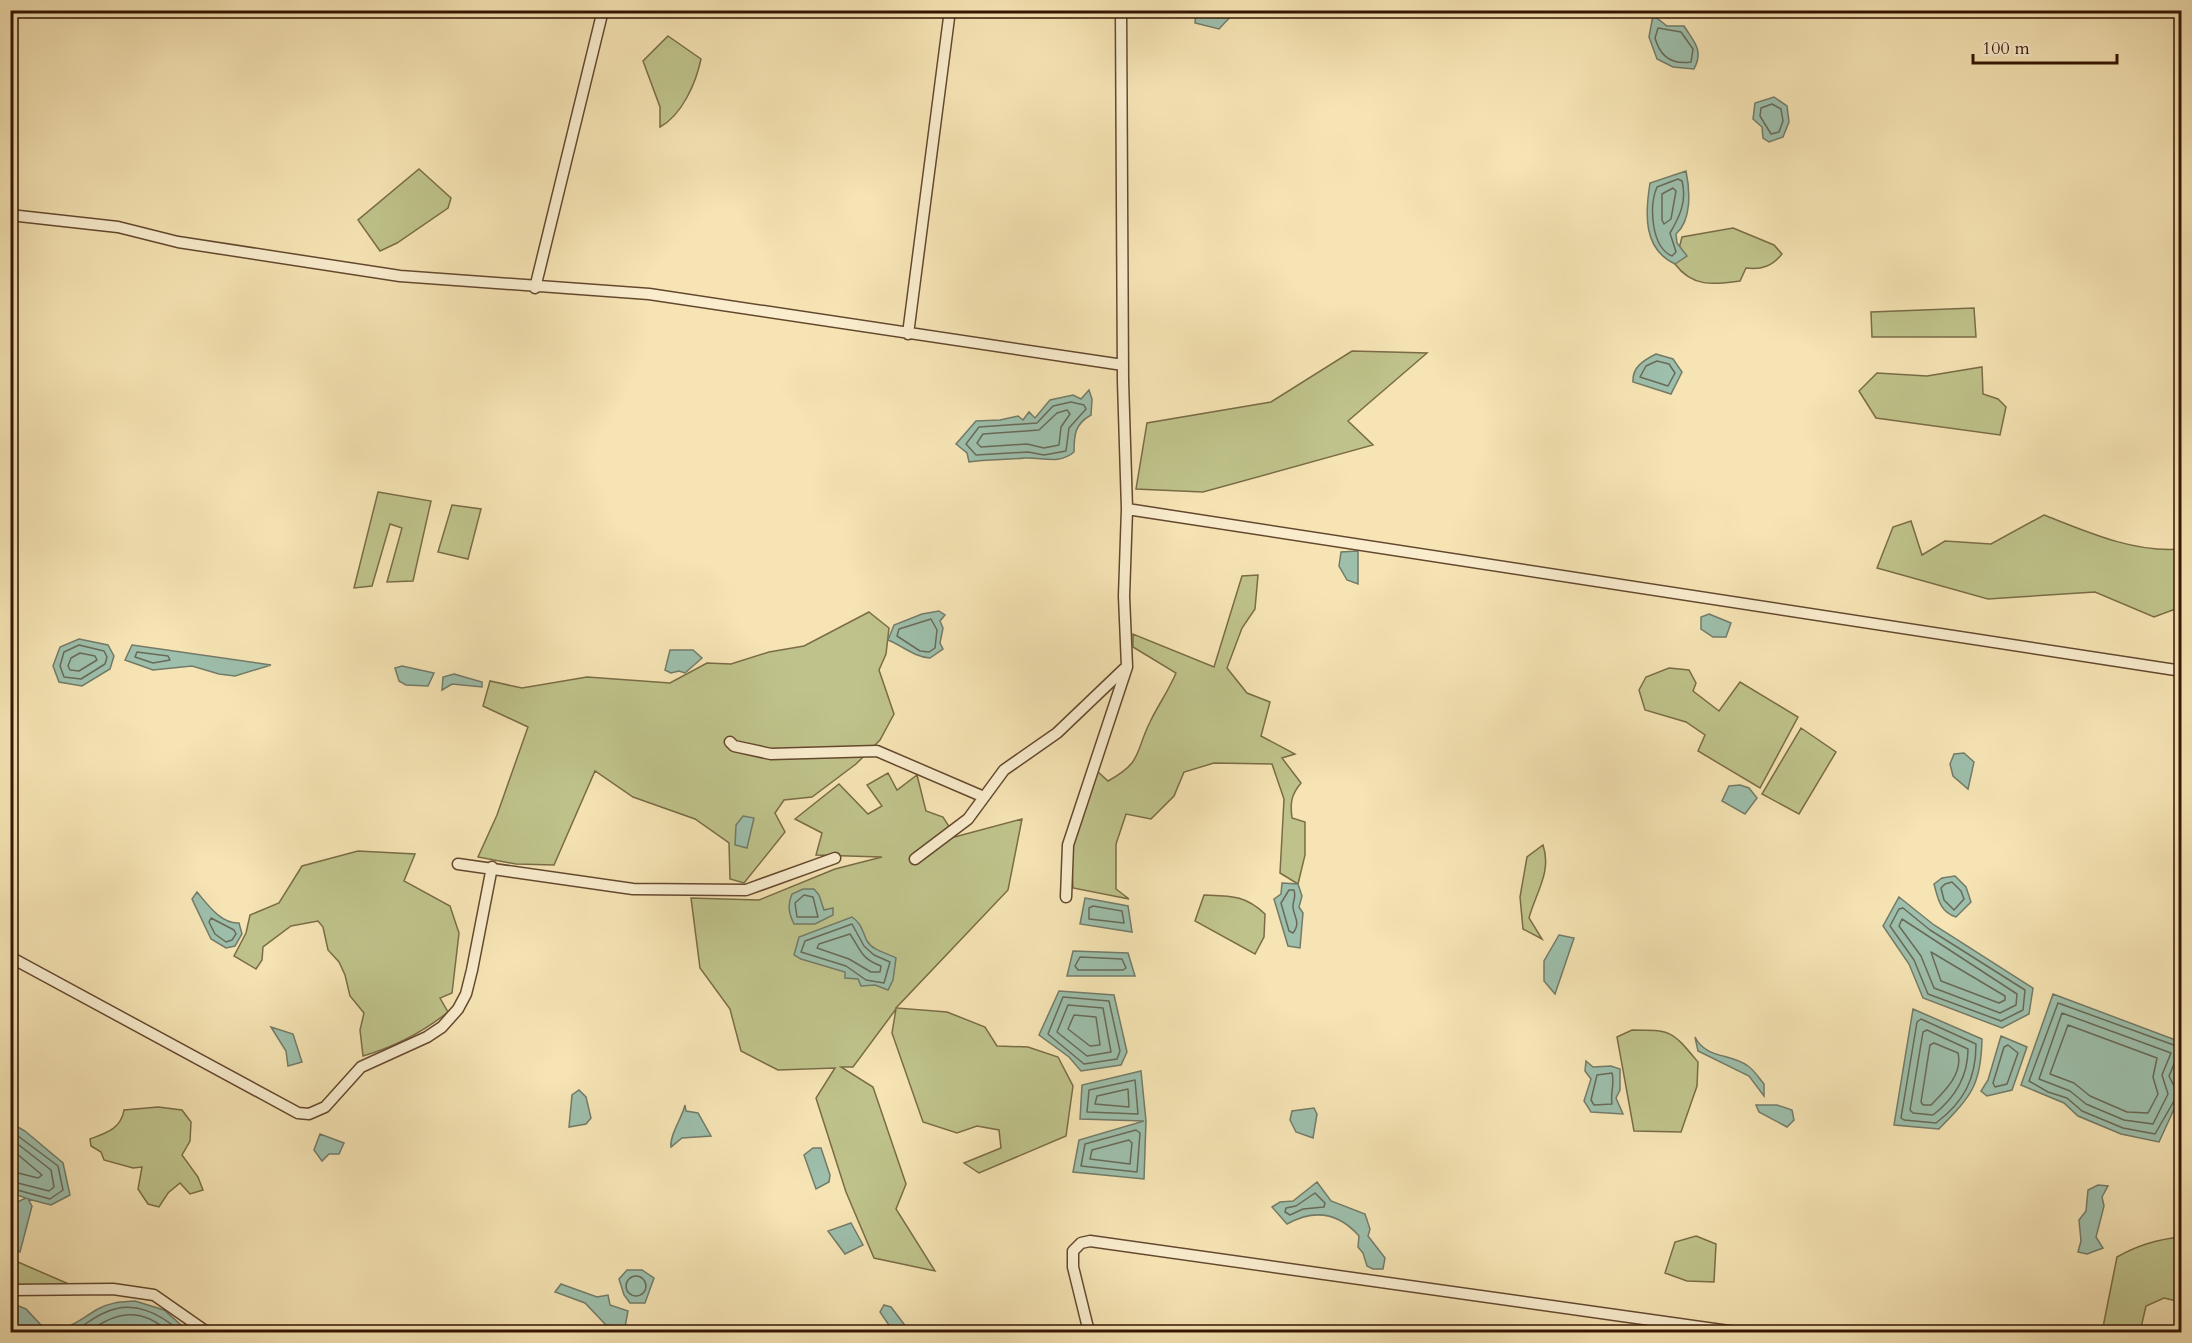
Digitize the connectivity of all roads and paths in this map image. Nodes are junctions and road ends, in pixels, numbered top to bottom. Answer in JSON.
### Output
{"nodes":[{"id":1,"x":603,"y":10,"type":"edge"},
{"id":2,"x":950,"y":10,"type":"edge"},
{"id":3,"x":1121,"y":10,"type":"edge"},
{"id":4,"x":10,"y":215,"type":"edge"},
{"id":5,"x":535,"y":288,"type":"junction"},
{"id":6,"x":908,"y":334,"type":"junction"},
{"id":7,"x":1123,"y":365,"type":"junction"},
{"id":8,"x":1127,"y":509,"type":"junction"},
{"id":9,"x":1127,"y":667,"type":"junction"},
{"id":10,"x":2181,"y":671,"type":"edge"},
{"id":11,"x":730,"y":742,"type":"dead end"},
{"id":12,"x":984,"y":797,"type":"junction"},
{"id":13,"x":835,"y":858,"type":"dead end"},
{"id":14,"x":915,"y":860,"type":"dead end"},
{"id":15,"x":458,"y":864,"type":"dead end"},
{"id":16,"x":492,"y":867,"type":"junction"},
{"id":17,"x":1066,"y":897,"type":"dead end"},
{"id":18,"x":10,"y":957,"type":"edge"},
{"id":19,"x":10,"y":1290,"type":"edge"},
{"id":20,"x":207,"y":1332,"type":"edge"},
{"id":21,"x":1089,"y":1332,"type":"edge"},
{"id":22,"x":1736,"y":1332,"type":"edge"}],
"edges":[{"from":1,"to":5,"type":"street"},
{"from":2,"to":6,"type":"street"},
{"from":3,"to":7,"type":"street"},
{"from":4,"to":5,"type":"street"},
{"from":5,"to":6,"type":"street"},
{"from":6,"to":7,"type":"street"},
{"from":7,"to":8,"type":"street"},
{"from":8,"to":9,"type":"street"},
{"from":8,"to":10,"type":"street"},
{"from":9,"to":12,"type":"street"},
{"from":9,"to":17,"type":"street"},
{"from":11,"to":12,"type":"street"},
{"from":12,"to":14,"type":"street"},
{"from":13,"to":16,"type":"street"},
{"from":15,"to":16,"type":"street"},
{"from":16,"to":18,"type":"street"},
{"from":19,"to":20,"type":"street"},
{"from":21,"to":22,"type":"street"}]}
